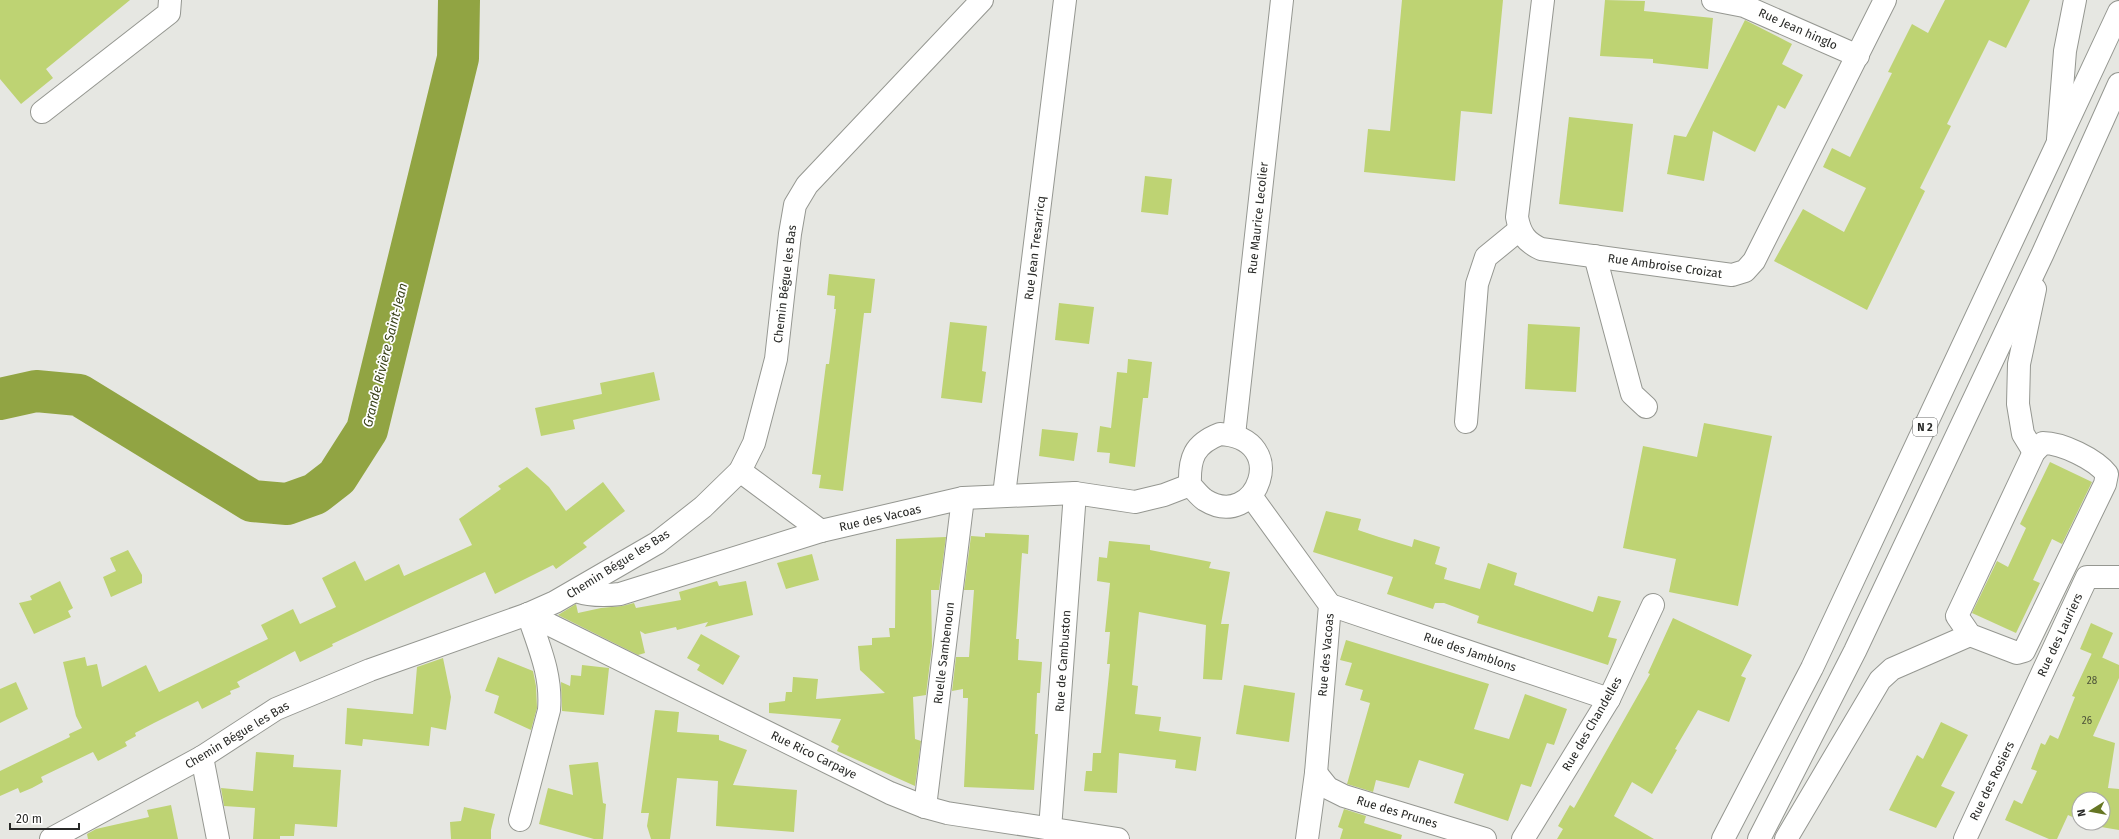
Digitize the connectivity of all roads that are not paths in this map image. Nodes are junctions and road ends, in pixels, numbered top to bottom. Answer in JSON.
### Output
{"nodes":[{"id":1,"x":170,"y":0,"type":"edge"},
{"id":2,"x":982,"y":0,"type":"edge"},
{"id":3,"x":1065,"y":0,"type":"edge"},
{"id":4,"x":1282,"y":0,"type":"edge"},
{"id":5,"x":1543,"y":0,"type":"edge"},
{"id":6,"x":1713,"y":0,"type":"edge"},
{"id":7,"x":1885,"y":0,"type":"edge"},
{"id":8,"x":2075,"y":0,"type":"edge"},
{"id":9,"x":2119,"y":12,"type":"edge"},
{"id":10,"x":1858,"y":56,"type":"junction"},
{"id":11,"x":2119,"y":84,"type":"edge"},
{"id":12,"x":42,"y":112,"type":"dead end"},
{"id":13,"x":2058,"y":139,"type":"junction"},
{"id":14,"x":1519,"y":230,"type":"junction"},
{"id":15,"x":2043,"y":253,"type":"junction"},
{"id":16,"x":1595,"y":256,"type":"junction"},
{"id":17,"x":1646,"y":408,"type":"dead end"},
{"id":18,"x":1466,"y":422,"type":"dead end"},
{"id":19,"x":1234,"y":435,"type":"junction"},
{"id":20,"x":2034,"y":452,"type":"junction"},
{"id":21,"x":740,"y":471,"type":"junction"},
{"id":22,"x":1190,"y":485,"type":"junction"},
{"id":23,"x":1075,"y":493,"type":"junction"},
{"id":24,"x":1004,"y":495,"type":"junction"},
{"id":25,"x":1251,"y":496,"type":"junction"},
{"id":26,"x":964,"y":498,"type":"junction"},
{"id":27,"x":821,"y":531,"type":"junction"},
{"id":28,"x":2119,"y":577,"type":"edge"},
{"id":29,"x":576,"y":591,"type":"junction"},
{"id":30,"x":1653,"y":605,"type":"dead end"},
{"id":31,"x":1330,"y":606,"type":"junction"},
{"id":32,"x":528,"y":614,"type":"junction"},
{"id":33,"x":1970,"y":635,"type":"junction"},
{"id":34,"x":1609,"y":699,"type":"junction"},
{"id":35,"x":2020,"y":723,"type":"joint"},
{"id":36,"x":202,"y":757,"type":"junction"},
{"id":37,"x":1316,"y":773,"type":"junction"},
{"id":38,"x":925,"y":807,"type":"junction"},
{"id":39,"x":520,"y":820,"type":"dead end"},
{"id":40,"x":1050,"y":829,"type":"junction"},
{"id":41,"x":51,"y":839,"type":"edge"},
{"id":42,"x":218,"y":839,"type":"edge"},
{"id":43,"x":1118,"y":839,"type":"edge"},
{"id":44,"x":1307,"y":839,"type":"edge"},
{"id":45,"x":1485,"y":839,"type":"edge"},
{"id":46,"x":1523,"y":839,"type":"edge"},
{"id":47,"x":1723,"y":839,"type":"edge"},
{"id":48,"x":1759,"y":839,"type":"edge"},
{"id":49,"x":1786,"y":839,"type":"edge"},
{"id":50,"x":1964,"y":839,"type":"edge"}],
"edges":[{"from":1,"to":12,"type":"main road"},
{"from":2,"to":21,"type":"main road","name":"Chemin Bégue les Bas"},
{"from":3,"to":24,"type":"main road","name":"Rue Jean Tresarricq"},
{"from":4,"to":19,"type":"main road","name":"Rue Maurice Lecolier"},
{"from":5,"to":14,"type":"main road"},
{"from":6,"to":10,"type":"main road","name":"Rue Jean hinglo"},
{"from":7,"to":10,"type":"main road","name":"Rue Ambroise Croizat"},
{"from":8,"to":13,"type":"main road"},
{"from":9,"to":13,"type":"main road","number":"N 2"},
{"from":10,"to":16,"type":"main road","name":"Rue Ambroise Croizat"},
{"from":11,"to":15,"type":"main road","number":"N 2"},
{"from":13,"to":47,"type":"main road","number":"N 2"},
{"from":14,"to":16,"type":"main road","name":"Rue Ambroise Croizat"},
{"from":14,"to":18,"type":"main road"},
{"from":15,"to":20,"type":"main road"},
{"from":15,"to":48,"type":"main road","number":"N 2"},
{"from":16,"to":17,"type":"main road"},
{"from":19,"to":22,"type":"main road"},
{"from":19,"to":25,"type":"main road"},
{"from":20,"to":33,"type":"main road"},
{"from":20,"to":33,"type":"main road"},
{"from":21,"to":27,"type":"main road"},
{"from":21,"to":29,"type":"main road","name":"Chemin Bégue les Bas"},
{"from":22,"to":23,"type":"main road","name":"Rue des Vacoas"},
{"from":22,"to":25,"type":"main road"},
{"from":23,"to":24,"type":"main road","name":"Rue des Vacoas"},
{"from":23,"to":40,"type":"main road","name":"Rue de Cambuston"},
{"from":24,"to":26,"type":"main road","name":"Rue des Vacoas"},
{"from":25,"to":31,"type":"main road","name":"Rue des Vacoas"},
{"from":26,"to":27,"type":"main road","name":"Rue des Vacoas"},
{"from":26,"to":38,"type":"main road","name":"Ruelle Sambenoun"},
{"from":27,"to":29,"type":"main road","name":"Rue des Vacoas"},
{"from":28,"to":35,"type":"main road","name":"Rue des Lauriers"},
{"from":29,"to":32,"type":"main road","name":"Chemin Bégue les Bas"},
{"from":30,"to":34,"type":"main road","name":"Rue des Chandelles"},
{"from":31,"to":34,"type":"main road","name":"Rue des Jamblons"},
{"from":31,"to":37,"type":"main road","name":"Rue des Vacoas"},
{"from":32,"to":36,"type":"main road","name":"Chemin Bégue les Bas"},
{"from":32,"to":38,"type":"main road","name":"Rue Rico Carpaye"},
{"from":32,"to":39,"type":"main road"},
{"from":33,"to":49,"type":"main road"},
{"from":34,"to":46,"type":"main road","name":"Rue des Chandelles"},
{"from":35,"to":50,"type":"main road","name":"Rue des Rosiers"},
{"from":36,"to":41,"type":"main road","name":"Chemin Bégue les Bas"},
{"from":36,"to":42,"type":"main road"},
{"from":37,"to":44,"type":"main road","name":"Rue des Vacoas"},
{"from":37,"to":45,"type":"main road","name":"Rue des Prunes"},
{"from":38,"to":40,"type":"main road","name":"Rue Rico Carpaye"},
{"from":40,"to":43,"type":"main road","name":"Rue Rico Carpaye"}]}
